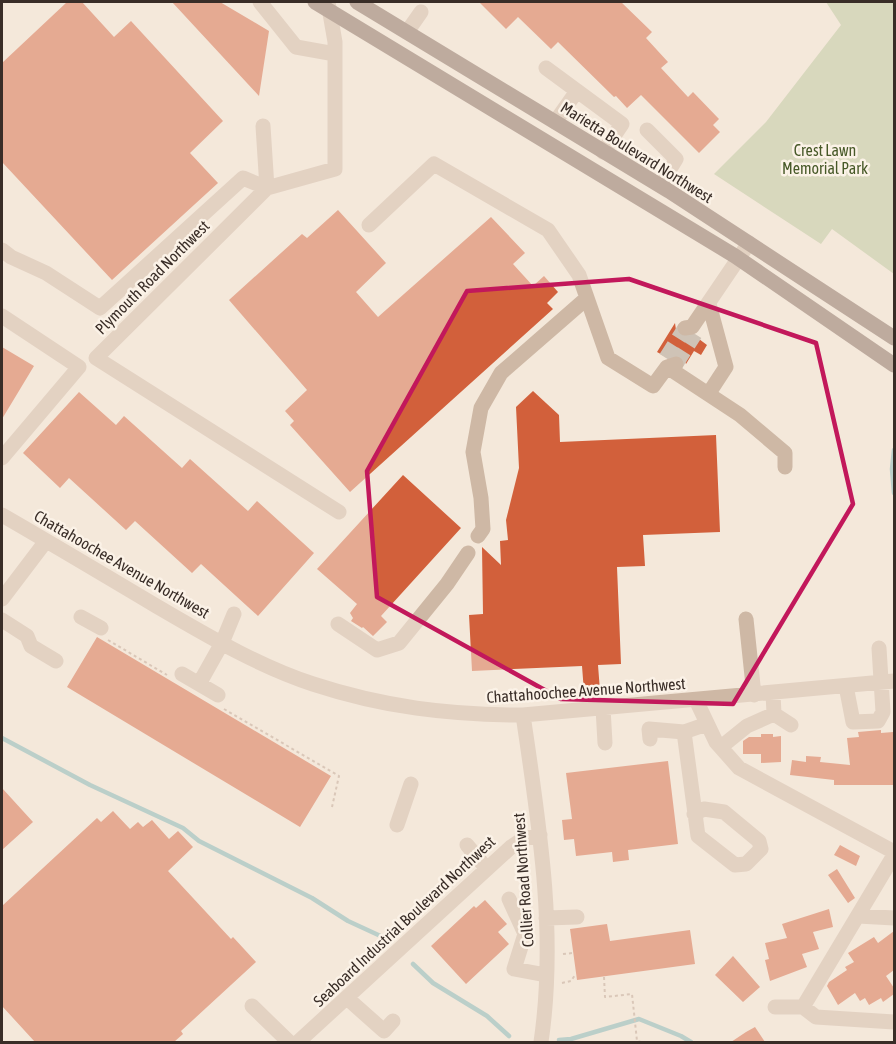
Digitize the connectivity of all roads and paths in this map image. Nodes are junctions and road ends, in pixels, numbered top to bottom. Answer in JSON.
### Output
{"nodes":[{"id":1,"x":260,"y":2,"type":"edge"},
{"id":2,"x":315,"y":2,"type":"edge"},
{"id":3,"x":365,"y":4,"type":"edge"},
{"id":4,"x":329,"y":6,"type":"edge"},
{"id":5,"x":421,"y":12,"type":"dead end"},
{"id":6,"x":407,"y":32,"type":"junction"},
{"id":7,"x":335,"y":54,"type":"junction"},
{"id":8,"x":546,"y":68,"type":"dead end"},
{"id":9,"x":577,"y":91,"type":"junction"},
{"id":10,"x":555,"y":122,"type":"junction"},
{"id":11,"x":263,"y":126,"type":"dead end"},
{"id":12,"x":647,"y":130,"type":"dead end"},
{"id":13,"x":603,"y":152,"type":"junction"},
{"id":14,"x":660,"y":186,"type":"junction"},
{"id":15,"x":267,"y":188,"type":"junction"},
{"id":16,"x":369,"y":225,"type":"dead end"},
{"id":17,"x":749,"y":243,"type":"junction"},
{"id":18,"x":2,"y":250,"type":"edge"},
{"id":19,"x":738,"y":258,"type":"junction"},
{"id":20,"x":587,"y":298,"type":"junction"},
{"id":21,"x":709,"y":304,"type":"junction"},
{"id":22,"x":2,"y":316,"type":"edge"},
{"id":23,"x":691,"y":330,"type":"tunnel mouth"},
{"id":24,"x":894,"y":338,"type":"edge"},
{"id":25,"x":96,"y":358,"type":"junction"},
{"id":26,"x":894,"y":365,"type":"edge"},
{"id":27,"x":79,"y":367,"type":"junction"},
{"id":28,"x":709,"y":393,"type":"junction"},
{"id":29,"x":2,"y":459,"type":"edge"},
{"id":30,"x":785,"y":467,"type":"dead end"},
{"id":31,"x":339,"y":512,"type":"dead end"},
{"id":32,"x":2,"y":515,"type":"edge"},
{"id":33,"x":478,"y":536,"type":"dead end"},
{"id":34,"x":46,"y":541,"type":"junction"},
{"id":35,"x":468,"y":553,"type":"dead end"},
{"id":36,"x":2,"y":599,"type":"edge"},
{"id":37,"x":234,"y":614,"type":"dead end"},
{"id":38,"x":81,"y":617,"type":"dead end"},
{"id":39,"x":2,"y":620,"type":"edge"},
{"id":40,"x":746,"y":620,"type":"dead end"},
{"id":41,"x":338,"y":624,"type":"dead end"},
{"id":42,"x":101,"y":628,"type":"dead end"},
{"id":43,"x":222,"y":643,"type":"junction"},
{"id":44,"x":879,"y":648,"type":"dead end"},
{"id":45,"x":56,"y":661,"type":"dead end"},
{"id":46,"x":182,"y":674,"type":"dead end"},
{"id":47,"x":887,"y":682,"type":"edge"},
{"id":48,"x":199,"y":684,"type":"junction"},
{"id":49,"x":846,"y":686,"type":"junction"},
{"id":50,"x":773,"y":693,"type":"junction"},
{"id":51,"x":754,"y":694,"type":"junction"},
{"id":52,"x":218,"y":695,"type":"dead end"},
{"id":53,"x":696,"y":700,"type":"junction"},
{"id":54,"x":603,"y":708,"type":"junction"},
{"id":55,"x":774,"y":714,"type":"junction"},
{"id":56,"x":523,"y":715,"type":"junction"},
{"id":57,"x":707,"y":724,"type":"junction"},
{"id":58,"x":791,"y":725,"type":"dead end"},
{"id":59,"x":684,"y":732,"type":"junction"},
{"id":60,"x":650,"y":739,"type":"dead end"},
{"id":61,"x":605,"y":743,"type":"dead end"},
{"id":62,"x":721,"y":747,"type":"junction"},
{"id":63,"x":339,"y":776,"type":"dead end"},
{"id":64,"x":411,"y":784,"type":"dead end"},
{"id":65,"x":332,"y":807,"type":"dead end"},
{"id":66,"x":694,"y":814,"type":"dead end"},
{"id":67,"x":397,"y":825,"type":"dead end"},
{"id":68,"x":540,"y":835,"type":"junction"},
{"id":69,"x":467,"y":845,"type":"dead end"},
{"id":70,"x":894,"y":853,"type":"edge"},
{"id":71,"x":488,"y":869,"type":"junction"},
{"id":72,"x":509,"y":899,"type":"dead end"},
{"id":73,"x":858,"y":916,"type":"junction"},
{"id":74,"x":577,"y":917,"type":"dead end"},
{"id":75,"x":546,"y":918,"type":"junction"},
{"id":76,"x":894,"y":918,"type":"edge"},
{"id":77,"x":573,"y":953,"type":"dead end"},
{"id":78,"x":563,"y":954,"type":"dead end"},
{"id":79,"x":546,"y":975,"type":"junction"},
{"id":80,"x":575,"y":975,"type":"dead end"},
{"id":81,"x":604,"y":976,"type":"dead end"},
{"id":82,"x":562,"y":983,"type":"dead end"},
{"id":83,"x":347,"y":998,"type":"junction"},
{"id":84,"x":252,"y":1005,"type":"dead end"},
{"id":85,"x":775,"y":1007,"type":"dead end"},
{"id":86,"x":803,"y":1007,"type":"junction"},
{"id":87,"x":393,"y":1022,"type":"dead end"},
{"id":88,"x":894,"y":1022,"type":"edge"},
{"id":89,"x":289,"y":1042,"type":"edge"},
{"id":90,"x":298,"y":1042,"type":"edge"},
{"id":91,"x":541,"y":1042,"type":"edge"},
{"id":92,"x":641,"y":1042,"type":"edge"}],
"edges":[{"from":1,"to":7,"type":"street"},
{"from":2,"to":4,"type":"main road"},
{"from":3,"to":6,"type":"main road","name":"Marietta Boulevard Northwest"},
{"from":4,"to":7,"type":"street","name":"Plymouth Road Northwest"},
{"from":4,"to":19,"type":"main road"},
{"from":5,"to":6,"type":"street"},
{"from":6,"to":10,"type":"main road","name":"Marietta Boulevard Northwest"},
{"from":7,"to":15,"type":"street","name":"Plymouth Road Northwest"},
{"from":8,"to":9,"type":"street"},
{"from":9,"to":10,"type":"street"},
{"from":9,"to":13,"type":"street"},
{"from":10,"to":13,"type":"main road","name":"Marietta Boulevard Northwest"},
{"from":11,"to":15,"type":"street"},
{"from":12,"to":14,"type":"street"},
{"from":13,"to":14,"type":"main road","name":"Marietta Boulevard Northwest"},
{"from":14,"to":17,"type":"main road","name":"Marietta Boulevard Northwest"},
{"from":15,"to":18,"type":"street"},
{"from":15,"to":25,"type":"street","name":"Plymouth Road Northwest"},
{"from":16,"to":20,"type":"street"},
{"from":17,"to":19,"type":"street"},
{"from":17,"to":24,"type":"main road","name":"Marietta Boulevard Northwest"},
{"from":19,"to":21,"type":"street"},
{"from":19,"to":26,"type":"main road"},
{"from":20,"to":28,"type":"street"},
{"from":20,"to":33,"type":"street"},
{"from":21,"to":23,"type":"street"},
{"from":21,"to":28,"type":"street"},
{"from":22,"to":27,"type":"street"},
{"from":25,"to":27,"type":"street"},
{"from":25,"to":31,"type":"street","name":"Plymouth Road Northwest"},
{"from":27,"to":29,"type":"street"},
{"from":28,"to":30,"type":"street"},
{"from":32,"to":34,"type":"street","name":"Chattahoochee Avenue Northwest"},
{"from":34,"to":36,"type":"street"},
{"from":34,"to":43,"type":"street","name":"Chattahoochee Avenue Northwest"},
{"from":35,"to":41,"type":"street"},
{"from":37,"to":43,"type":"street"},
{"from":38,"to":42,"type":"street"},
{"from":39,"to":45,"type":"street"},
{"from":40,"to":51,"type":"street"},
{"from":43,"to":48,"type":"street"},
{"from":43,"to":56,"type":"street","name":"Chattahoochee Avenue Northwest"},
{"from":44,"to":47,"type":"street"},
{"from":46,"to":48,"type":"street"},
{"from":47,"to":49,"type":"street","name":"Chattahoochee Avenue Northwest"},
{"from":47,"to":49,"type":"street"},
{"from":48,"to":52,"type":"street"},
{"from":49,"to":50,"type":"street","name":"Chattahoochee Avenue Northwest"},
{"from":50,"to":51,"type":"street","name":"Chattahoochee Avenue Northwest"},
{"from":50,"to":55,"type":"street"},
{"from":51,"to":53,"type":"street","name":"Chattahoochee Avenue Northwest"},
{"from":53,"to":54,"type":"street","name":"Chattahoochee Avenue Northwest"},
{"from":53,"to":57,"type":"street"},
{"from":54,"to":56,"type":"street","name":"Chattahoochee Avenue Northwest"},
{"from":54,"to":61,"type":"street"},
{"from":55,"to":58,"type":"street"},
{"from":55,"to":62,"type":"street"},
{"from":56,"to":68,"type":"street","name":"Collier Road Northwest"},
{"from":57,"to":59,"type":"street"},
{"from":57,"to":62,"type":"street"},
{"from":59,"to":60,"type":"street"},
{"from":59,"to":66,"type":"street"},
{"from":62,"to":70,"type":"street"},
{"from":63,"to":65,"type":"path"},
{"from":64,"to":67,"type":"street"},
{"from":68,"to":71,"type":"street","name":"Seaboard Industrial Boulevard Northwest"},
{"from":68,"to":75,"type":"street","name":"Collier Road Northwest"},
{"from":69,"to":71,"type":"street"},
{"from":70,"to":73,"type":"street"},
{"from":71,"to":83,"type":"street","name":"Seaboard Industrial Boulevard Northwest"},
{"from":72,"to":79,"type":"street"},
{"from":73,"to":76,"type":"street"},
{"from":73,"to":86,"type":"street"},
{"from":74,"to":75,"type":"street"},
{"from":75,"to":79,"type":"street","name":"Collier Road Northwest"},
{"from":77,"to":78,"type":"path"},
{"from":79,"to":91,"type":"street","name":"Collier Road Northwest"},
{"from":80,"to":82,"type":"path"},
{"from":81,"to":92,"type":"path"},
{"from":83,"to":87,"type":"street"},
{"from":83,"to":90,"type":"street","name":"Seaboard Industrial Boulevard Northwest"},
{"from":84,"to":89,"type":"street"},
{"from":85,"to":86,"type":"street"},
{"from":86,"to":88,"type":"street"}]}
